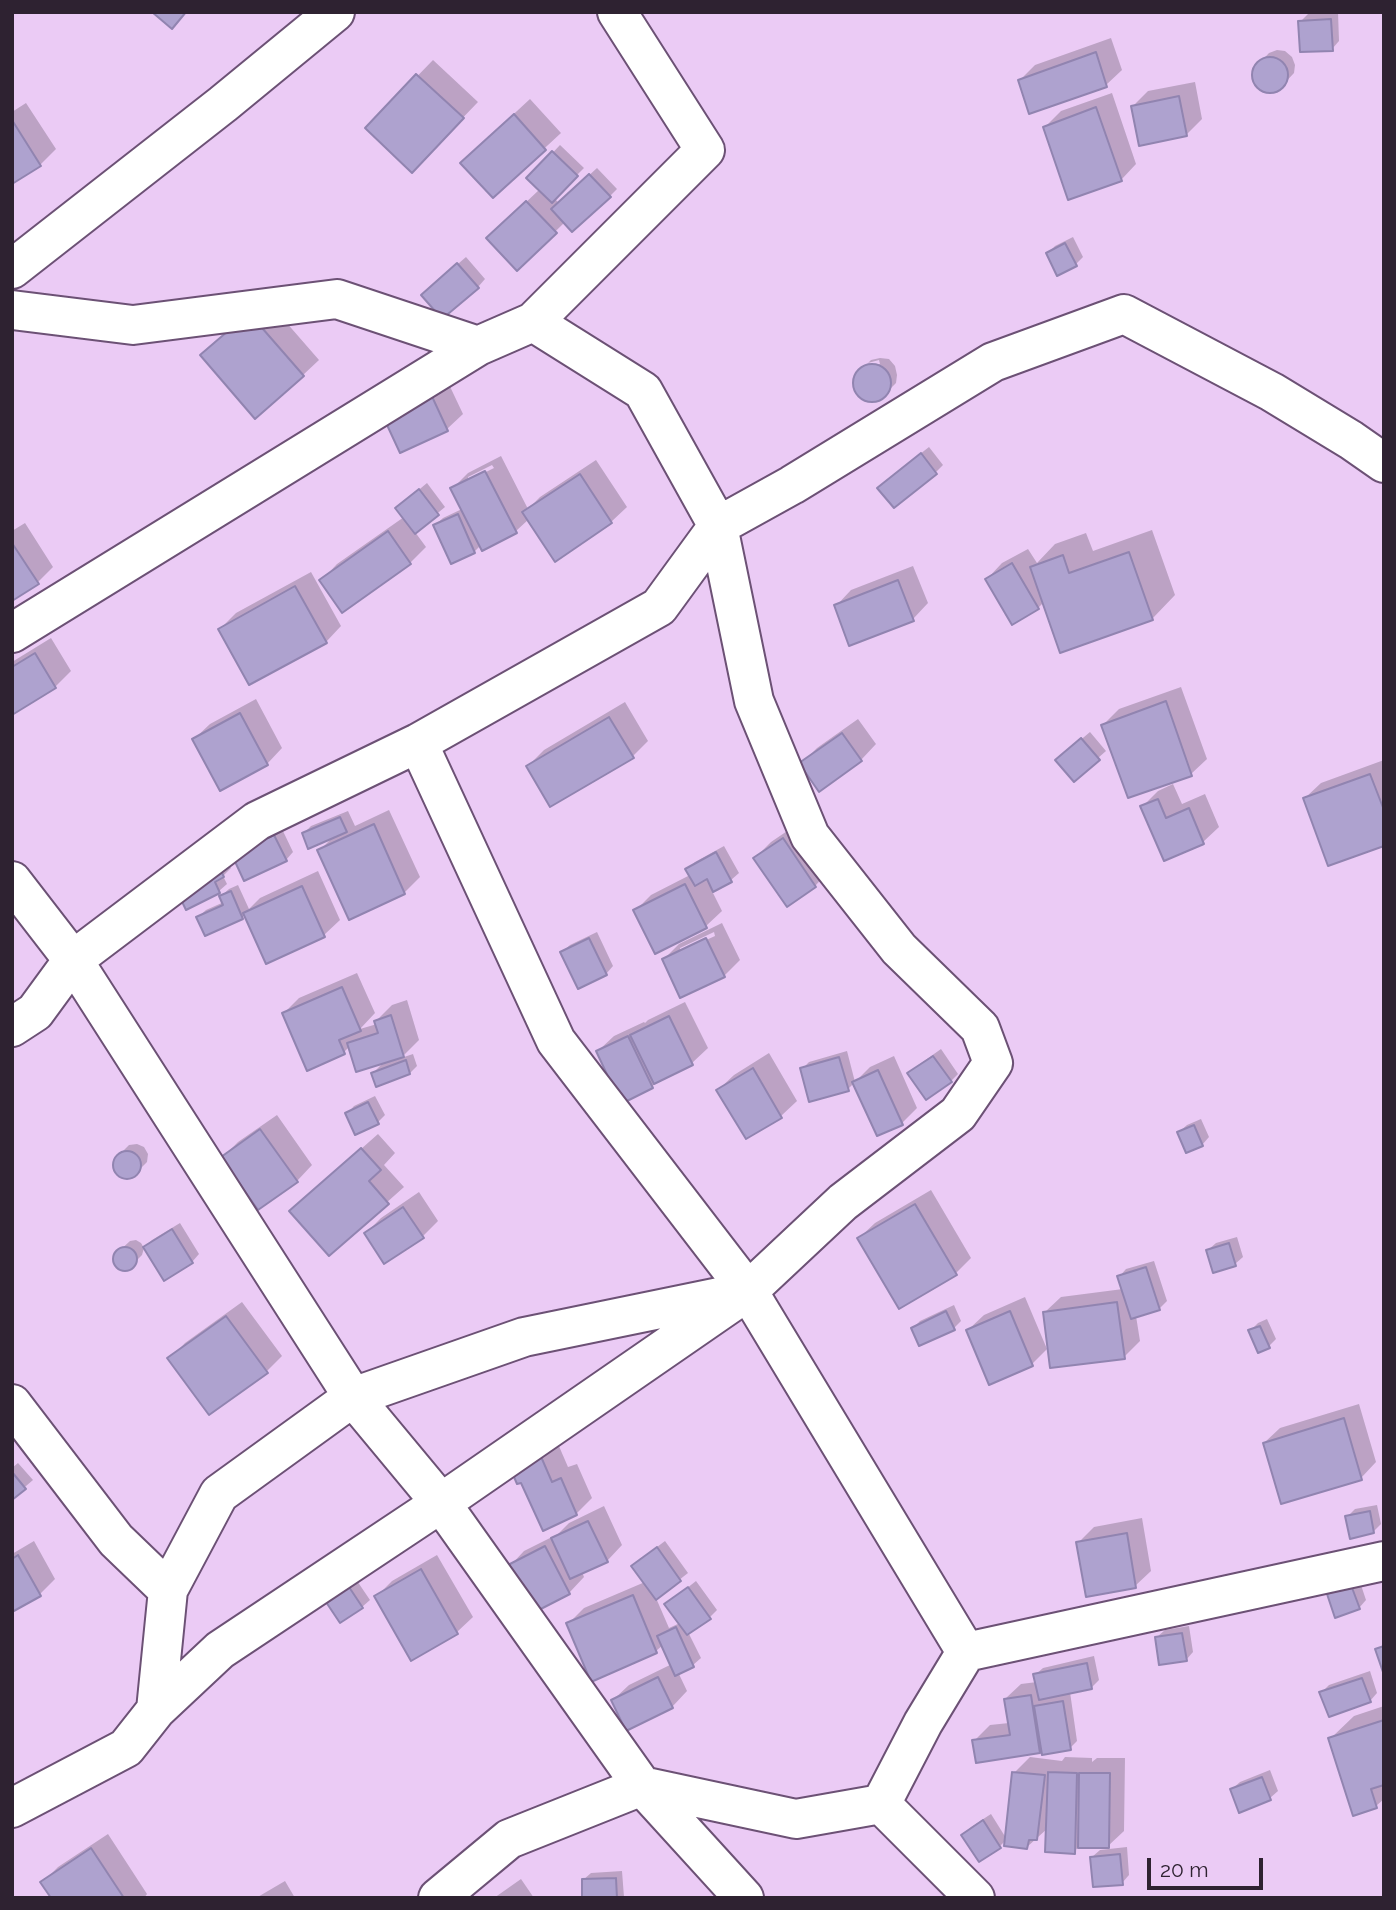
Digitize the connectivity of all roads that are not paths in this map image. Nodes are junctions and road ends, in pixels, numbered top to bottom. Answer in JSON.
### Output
{"nodes":[{"id":1,"x":335,"y":12,"type":"edge"},
{"id":2,"x":617,"y":12,"type":"edge"},
{"id":3,"x":12,"y":268,"type":"edge"},
{"id":4,"x":12,"y":310,"type":"edge"},
{"id":5,"x":533,"y":322,"type":"junction"},
{"id":6,"x":478,"y":346,"type":"junction"},
{"id":7,"x":1384,"y":463,"type":"edge"},
{"id":8,"x":718,"y":526,"type":"junction"},
{"id":9,"x":12,"y":633,"type":"edge"},
{"id":10,"x":418,"y":743,"type":"junction"},
{"id":11,"x":12,"y":881,"type":"edge"},
{"id":12,"x":72,"y":960,"type":"junction"},
{"id":13,"x":12,"y":1027,"type":"edge"},
{"id":14,"x":748,"y":1292,"type":"junction"},
{"id":15,"x":353,"y":1397,"type":"junction"},
{"id":16,"x":12,"y":1404,"type":"edge"},
{"id":17,"x":441,"y":1503,"type":"junction"},
{"id":18,"x":1384,"y":1561,"type":"edge"},
{"id":19,"x":168,"y":1590,"type":"junction"},
{"id":20,"x":966,"y":1652,"type":"junction"},
{"id":21,"x":156,"y":1710,"type":"junction"},
{"id":22,"x":642,"y":1786,"type":"junction"},
{"id":23,"x":881,"y":1804,"type":"junction"},
{"id":24,"x":12,"y":1808,"type":"edge"},
{"id":25,"x":438,"y":1898,"type":"edge"},
{"id":26,"x":744,"y":1898,"type":"edge"},
{"id":27,"x":975,"y":1898,"type":"edge"}],
"edges":[{"from":1,"to":3,"type":"street"},
{"from":2,"to":5,"type":"street"},
{"from":4,"to":6,"type":"street"},
{"from":5,"to":6,"type":"street"},
{"from":5,"to":8,"type":"street"},
{"from":6,"to":9,"type":"street"},
{"from":7,"to":8,"type":"street"},
{"from":8,"to":10,"type":"street"},
{"from":8,"to":14,"type":"street"},
{"from":10,"to":12,"type":"street"},
{"from":10,"to":14,"type":"street"},
{"from":11,"to":12,"type":"street"},
{"from":12,"to":13,"type":"street"},
{"from":12,"to":15,"type":"street"},
{"from":14,"to":15,"type":"street"},
{"from":14,"to":17,"type":"street"},
{"from":14,"to":20,"type":"street"},
{"from":15,"to":17,"type":"street"},
{"from":15,"to":19,"type":"street"},
{"from":16,"to":19,"type":"street"},
{"from":17,"to":21,"type":"street"},
{"from":17,"to":22,"type":"street"},
{"from":18,"to":20,"type":"street"},
{"from":19,"to":21,"type":"street"},
{"from":20,"to":23,"type":"street"},
{"from":21,"to":24,"type":"street"},
{"from":22,"to":23,"type":"street"},
{"from":22,"to":25,"type":"street"},
{"from":22,"to":26,"type":"street"},
{"from":23,"to":27,"type":"street"}]}
